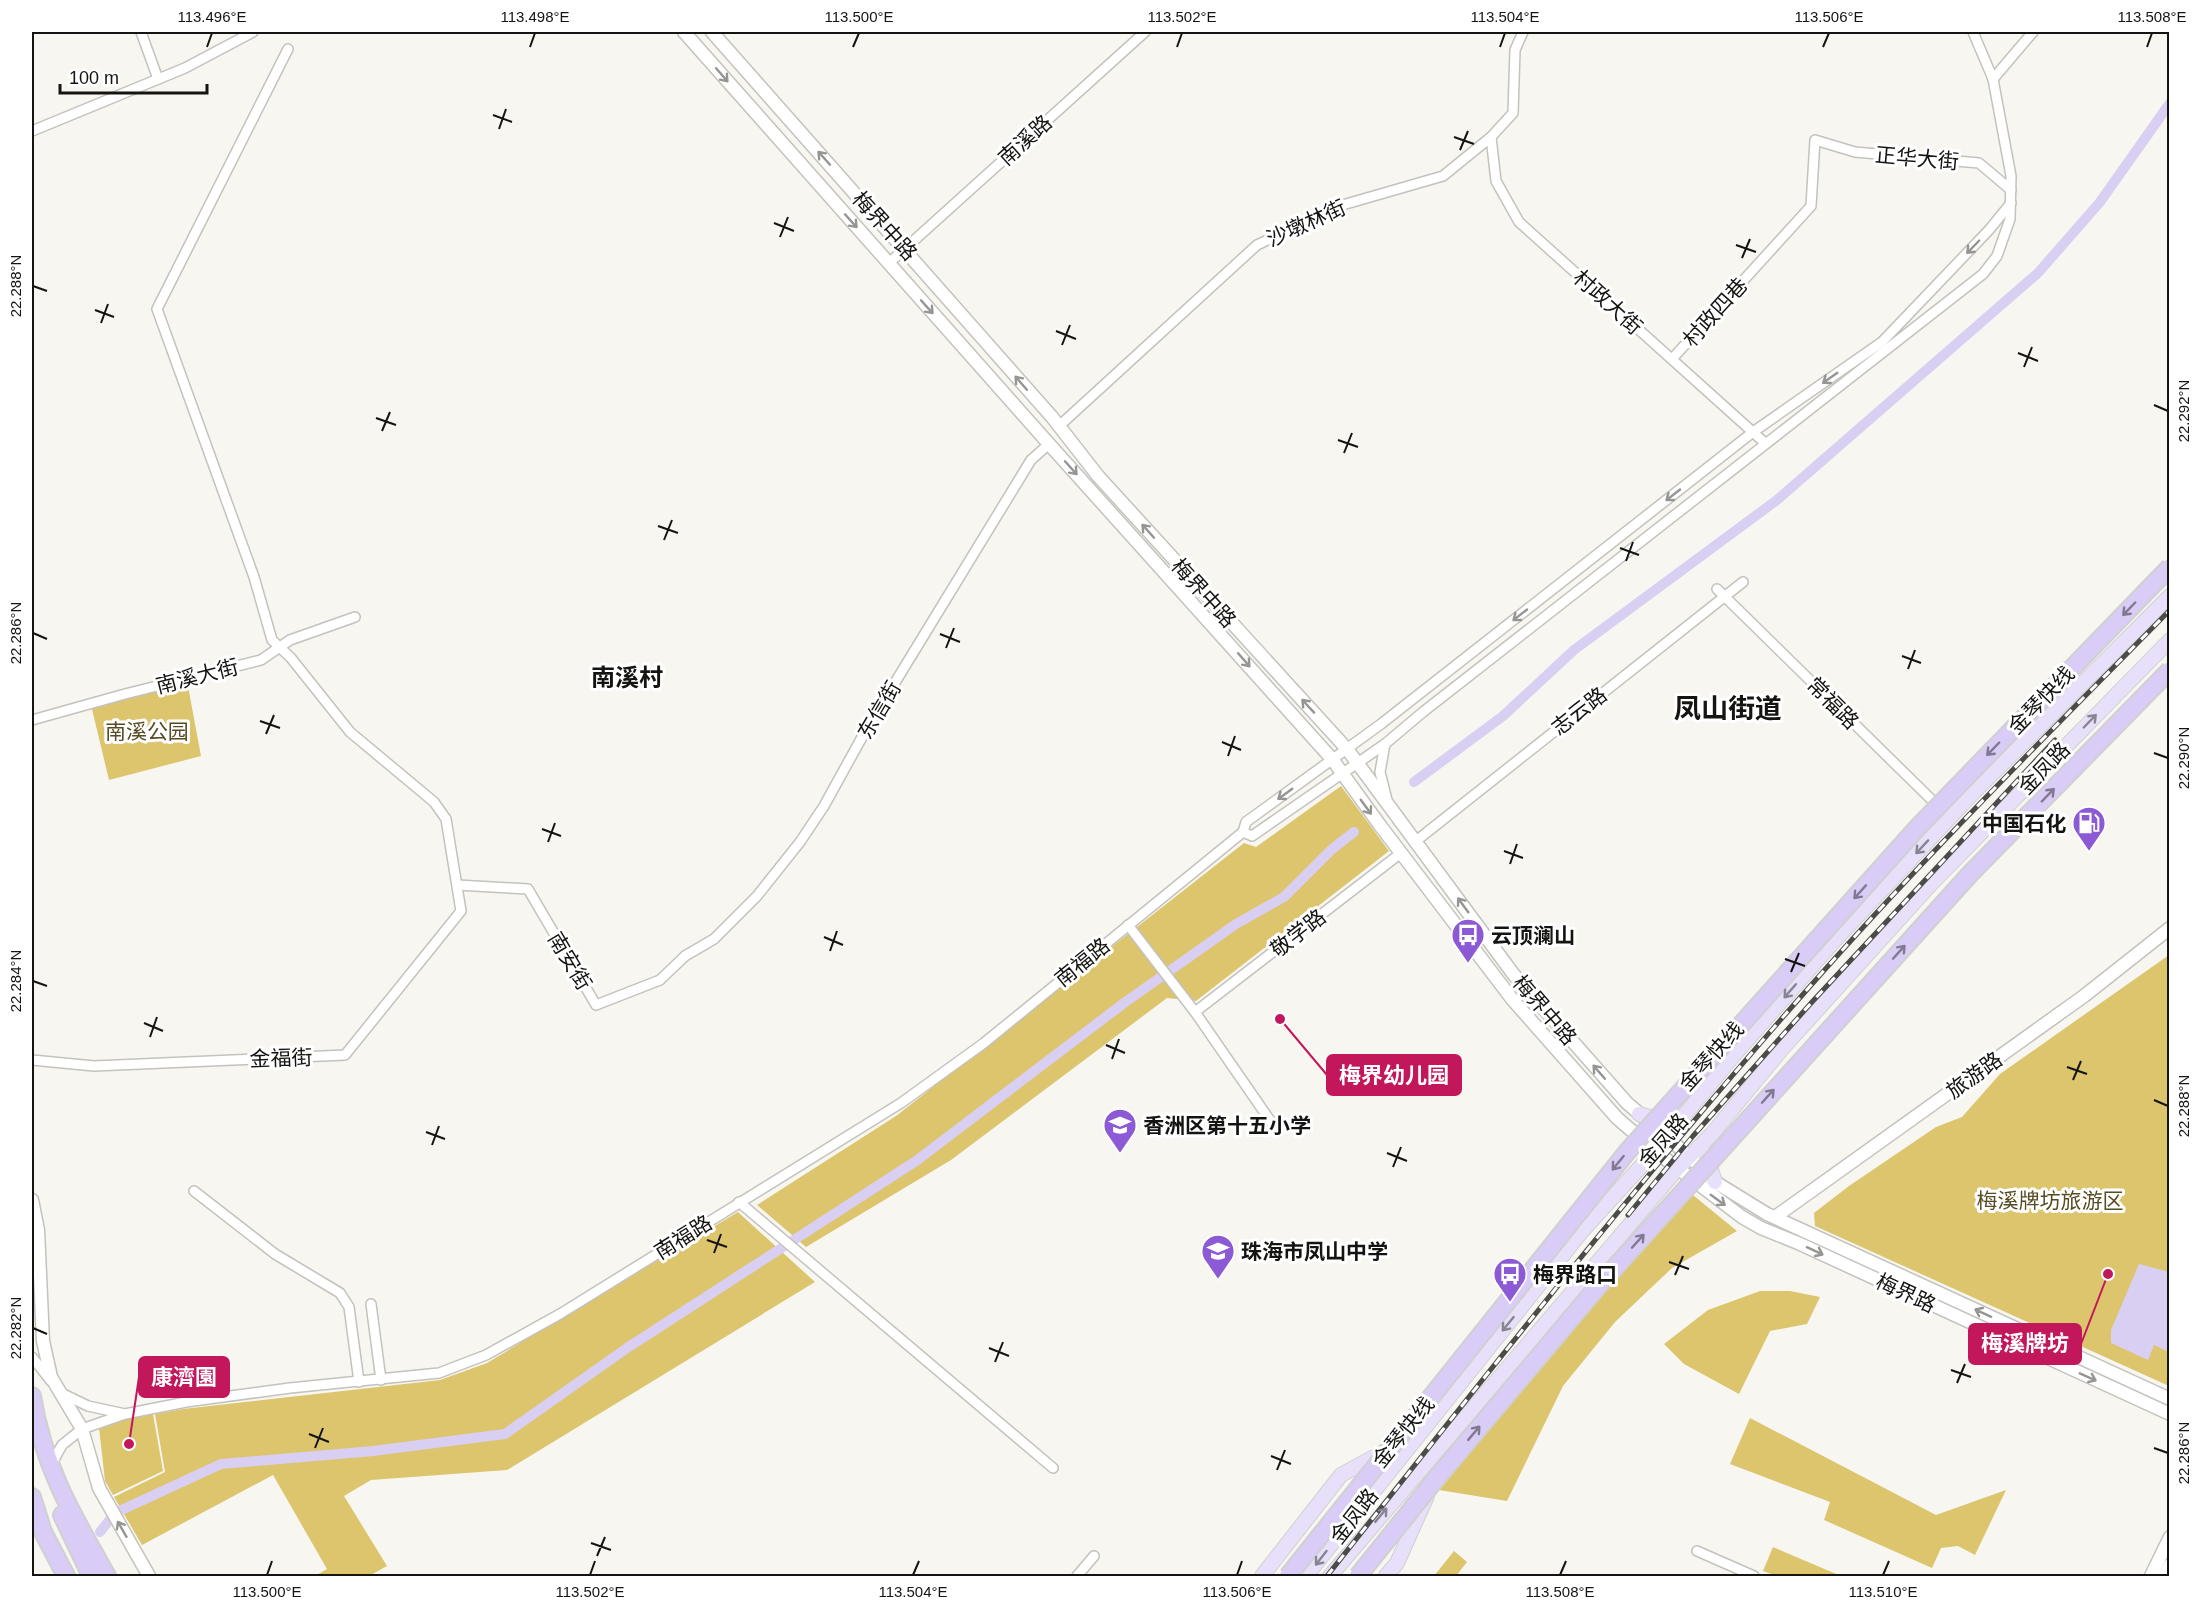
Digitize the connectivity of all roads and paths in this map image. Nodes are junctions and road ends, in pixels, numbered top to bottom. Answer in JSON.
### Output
{"nodes":[{"id":1,"x":141,"y":32,"type":"edge"},
{"id":2,"x":253,"y":32,"type":"edge"},
{"id":3,"x":684,"y":32,"type":"edge"},
{"id":4,"x":712,"y":32,"type":"edge"},
{"id":5,"x":1144,"y":32,"type":"edge"},
{"id":6,"x":1523,"y":32,"type":"edge"},
{"id":7,"x":1972,"y":32,"type":"edge"},
{"id":8,"x":2033,"y":32,"type":"edge"},
{"id":9,"x":288,"y":50,"type":"dead end"},
{"id":10,"x":158,"y":79,"type":"junction"},
{"id":11,"x":1993,"y":79,"type":"junction"},
{"id":12,"x":32,"y":131,"type":"edge"},
{"id":13,"x":1491,"y":137,"type":"junction"},
{"id":14,"x":1815,"y":140,"type":"joint"},
{"id":15,"x":2011,"y":190,"type":"junction"},
{"id":16,"x":2011,"y":202,"type":"junction"},
{"id":17,"x":905,"y":249,"type":"junction"},
{"id":18,"x":889,"y":263,"type":"junction"},
{"id":19,"x":1672,"y":359,"type":"junction"},
{"id":20,"x":1058,"y":427,"type":"junction"},
{"id":21,"x":1753,"y":432,"type":"junction"},
{"id":22,"x":1049,"y":444,"type":"junction"},
{"id":23,"x":1765,"y":444,"type":"junction"},
{"id":24,"x":2169,"y":567,"type":"edge"},
{"id":25,"x":1743,"y":582,"type":"dead end"},
{"id":26,"x":1717,"y":588,"type":"dead end"},
{"id":27,"x":2169,"y":596,"type":"edge"},
{"id":28,"x":1725,"y":597,"type":"junction"},
{"id":29,"x":355,"y":617,"type":"dead end"},
{"id":30,"x":2169,"y":640,"type":"edge"},
{"id":31,"x":281,"y":648,"type":"junction"},
{"id":32,"x":2169,"y":669,"type":"edge"},
{"id":33,"x":32,"y":720,"type":"edge"},
{"id":34,"x":1385,"y":744,"type":"junction"},
{"id":35,"x":1347,"y":749,"type":"junction"},
{"id":36,"x":1332,"y":759,"type":"junction"},
{"id":37,"x":1359,"y":764,"type":"junction"},
{"id":38,"x":1343,"y":774,"type":"junction"},
{"id":39,"x":1387,"y":800,"type":"junction"},
{"id":40,"x":1950,"y":818,"type":"junction"},
{"id":41,"x":1244,"y":832,"type":"junction"},
{"id":42,"x":1416,"y":841,"type":"junction"},
{"id":43,"x":1401,"y":853,"type":"junction"},
{"id":44,"x":1436,"y":868,"type":"junction"},
{"id":45,"x":1421,"y":880,"type":"junction"},
{"id":46,"x":457,"y":885,"type":"junction"},
{"id":47,"x":1128,"y":925,"type":"junction"},
{"id":48,"x":2169,"y":928,"type":"edge"},
{"id":49,"x":685,"y":956,"type":"joint"},
{"id":50,"x":1195,"y":1012,"type":"junction"},
{"id":51,"x":32,"y":1060,"type":"edge"},
{"id":52,"x":1639,"y":1114,"type":"junction"},
{"id":53,"x":1684,"y":1116,"type":"junction"},
{"id":54,"x":1278,"y":1132,"type":"dead end"},
{"id":55,"x":1711,"y":1135,"type":"junction"},
{"id":56,"x":1666,"y":1137,"type":"junction"},
{"id":57,"x":1655,"y":1151,"type":"junction"},
{"id":58,"x":1690,"y":1157,"type":"junction"},
{"id":59,"x":1678,"y":1168,"type":"junction"},
{"id":60,"x":1715,"y":1182,"type":"junction"},
{"id":61,"x":195,"y":1191,"type":"dead end"},
{"id":62,"x":32,"y":1200,"type":"edge"},
{"id":63,"x":739,"y":1202,"type":"junction"},
{"id":64,"x":1775,"y":1217,"type":"junction"},
{"id":65,"x":371,"y":1304,"type":"dead end"},
{"id":66,"x":32,"y":1357,"type":"edge"},
{"id":67,"x":381,"y":1380,"type":"junction"},
{"id":68,"x":359,"y":1382,"type":"junction"},
{"id":69,"x":60,"y":1392,"type":"junction"},
{"id":70,"x":2169,"y":1399,"type":"edge"},
{"id":71,"x":125,"y":1414,"type":"junction"},
{"id":72,"x":2169,"y":1414,"type":"edge"},
{"id":73,"x":33,"y":1419,"type":"edge"},
{"id":74,"x":1460,"y":1424,"type":"junction"},
{"id":75,"x":82,"y":1429,"type":"junction"},
{"id":76,"x":1421,"y":1432,"type":"junction"},
{"id":77,"x":50,"y":1467,"type":"junction"},
{"id":78,"x":1053,"y":1468,"type":"dead end"},
{"id":79,"x":32,"y":1497,"type":"edge"},
{"id":80,"x":32,"y":1516,"type":"edge"},
{"id":81,"x":35,"y":1533,"type":"edge"},
{"id":82,"x":2169,"y":1537,"type":"edge"},
{"id":83,"x":1697,"y":1551,"type":"dead end"},
{"id":84,"x":1094,"y":1556,"type":"dead end"},
{"id":85,"x":2169,"y":1565,"type":"edge"},
{"id":86,"x":60,"y":1576,"type":"edge"},
{"id":87,"x":66,"y":1576,"type":"edge"},
{"id":88,"x":91,"y":1576,"type":"edge"},
{"id":89,"x":107,"y":1576,"type":"edge"},
{"id":90,"x":149,"y":1576,"type":"edge"},
{"id":91,"x":1077,"y":1576,"type":"edge"},
{"id":92,"x":1262,"y":1576,"type":"edge"},
{"id":93,"x":1288,"y":1576,"type":"edge"},
{"id":94,"x":1306,"y":1576,"type":"edge"},
{"id":95,"x":1330,"y":1576,"type":"edge"},
{"id":96,"x":1358,"y":1576,"type":"edge"},
{"id":97,"x":1386,"y":1576,"type":"edge"},
{"id":98,"x":1754,"y":1576,"type":"edge"},
{"id":99,"x":2151,"y":1576,"type":"edge"},
{"id":100,"x":2164,"y":1576,"type":"edge"}],
"edges":[{"from":1,"to":10,"type":"street"},
{"from":2,"to":10,"type":"street"},
{"from":3,"to":18,"type":"main road","name":"梅界中路","one_way":true},
{"from":17,"to":4,"type":"main road","name":"梅界中路","one_way":true},
{"from":5,"to":17,"type":"street","name":"南溪路"},
{"from":6,"to":13,"type":"street","name":"沙墩林街"},
{"from":7,"to":11,"type":"street"},
{"from":8,"to":11,"type":"street"},
{"from":9,"to":31,"type":"street"},
{"from":10,"to":12,"type":"street"},
{"from":11,"to":15,"type":"street"},
{"from":13,"to":19,"type":"street","name":"村政大街"},
{"from":13,"to":20,"type":"street","name":"沙墩林街"},
{"from":14,"to":15,"type":"street","name":"正华大街"},
{"from":14,"to":19,"type":"street","name":"村政四巷"},
{"from":15,"to":16,"type":"street"},
{"from":16,"to":21,"type":"street","one_way":true},
{"from":16,"to":23,"type":"street"},
{"from":17,"to":18,"type":"street","name":"南溪路"},
{"from":20,"to":17,"type":"main road","name":"梅界中路","one_way":true},
{"from":18,"to":22,"type":"main road","name":"梅界中路","one_way":true},
{"from":19,"to":21,"type":"street","name":"村政大街"},
{"from":35,"to":20,"type":"main road","name":"梅界中路","one_way":true},
{"from":21,"to":23,"type":"street","name":"村政大街"},
{"from":21,"to":35,"type":"street","one_way":true},
{"from":22,"to":36,"type":"main road","name":"梅界中路","one_way":true},
{"from":22,"to":49,"type":"street","name":"东信街"},
{"from":23,"to":34,"type":"street"},
{"from":24,"to":93,"type":"highway","name":"金琴快线","one_way":true,"bridge":true},
{"from":25,"to":28,"type":"street","name":"志云路"},
{"from":26,"to":28,"type":"street","name":"常福路"},
{"from":27,"to":40,"type":"main road","name":"金凤路"},
{"from":28,"to":40,"type":"street","name":"常福路"},
{"from":28,"to":42,"type":"street","name":"志云路"},
{"from":29,"to":31,"type":"street","name":"南溪大街"},
{"from":55,"to":30,"type":"main road","name":"金凤路","one_way":true},
{"from":31,"to":33,"type":"street","name":"南溪大街"},
{"from":31,"to":46,"type":"street"},
{"from":96,"to":32,"type":"highway","one_way":true,"bridge":true},
{"from":34,"to":37,"type":"street"},
{"from":34,"to":39,"type":"street"},
{"from":35,"to":36,"type":"street"},
{"from":35,"to":37,"type":"main road","name":"梅界中路"},
{"from":36,"to":38,"type":"main road","name":"梅界中路"},
{"from":36,"to":41,"type":"street","one_way":true},
{"from":37,"to":38,"type":"street"},
{"from":37,"to":39,"type":"main road","name":"梅界中路"},
{"from":38,"to":41,"type":"street"},
{"from":38,"to":43,"type":"main road","name":"梅界中路","one_way":true},
{"from":39,"to":42,"type":"main road","name":"梅界中路"},
{"from":40,"to":53,"type":"main road","name":"金凤路","one_way":true},
{"from":41,"to":47,"type":"street","name":"南福路"},
{"from":42,"to":44,"type":"main road","name":"梅界中路"},
{"from":43,"to":45,"type":"main road","name":"梅界中路"},
{"from":43,"to":50,"type":"street","name":"敬学路"},
{"from":44,"to":45,"type":"street"},
{"from":52,"to":44,"type":"main road","name":"梅界中路","one_way":true},
{"from":45,"to":57,"type":"main road","name":"梅界中路"},
{"from":46,"to":49,"type":"street","name":"南安街"},
{"from":46,"to":51,"type":"street","name":"金福街"},
{"from":47,"to":50,"type":"street"},
{"from":47,"to":63,"type":"street","name":"南福路"},
{"from":48,"to":64,"type":"main road","name":"旅游路"},
{"from":50,"to":54,"type":"street"},
{"from":52,"to":53,"type":"main road"},
{"from":52,"to":56,"type":"main road","name":"梅界中路"},
{"from":53,"to":56,"type":"main road","name":"金凤路"},
{"from":55,"to":58,"type":"main road","name":"金凤路"},
{"from":55,"to":60,"type":"main road"},
{"from":56,"to":57,"type":"main road","name":"金凤路"},
{"from":56,"to":58,"type":"main road","name":"梅界中路"},
{"from":57,"to":59,"type":"main road","name":"梅界路"},
{"from":57,"to":76,"type":"main road","name":"金凤路","one_way":true},
{"from":58,"to":59,"type":"main road","name":"金凤路"},
{"from":58,"to":60,"type":"main road","name":"梅界中路"},
{"from":59,"to":72,"type":"main road","name":"梅界路","one_way":true},
{"from":59,"to":74,"type":"main road","name":"金凤路"},
{"from":60,"to":64,"type":"main road","name":"梅界中路"},
{"from":61,"to":68,"type":"street"},
{"from":62,"to":69,"type":"main road"},
{"from":63,"to":67,"type":"street","name":"南福路"},
{"from":63,"to":78,"type":"street"},
{"from":70,"to":64,"type":"main road","name":"梅界中路","one_way":true},
{"from":65,"to":67,"type":"street"},
{"from":66,"to":69,"type":"street"},
{"from":67,"to":68,"type":"street","name":"南福路"},
{"from":68,"to":71,"type":"street","name":"南福路"},
{"from":69,"to":71,"type":"street"},
{"from":69,"to":75,"type":"main road"},
{"from":71,"to":75,"type":"street","name":"南福路"},
{"from":73,"to":77,"type":"highway"},
{"from":73,"to":88,"type":"highway"},
{"from":95,"to":74,"type":"main road","name":"金凤路","one_way":true},
{"from":74,"to":97,"type":"main road","bridge":true},
{"from":75,"to":77,"type":"street","name":"南福路"},
{"from":90,"to":75,"type":"main road","one_way":true},
{"from":76,"to":92,"type":"main road","bridge":true},
{"from":76,"to":94,"type":"main road","name":"金凤路","one_way":true},
{"from":77,"to":89,"type":"highway"},
{"from":79,"to":87,"type":"highway"},
{"from":80,"to":81,"type":"highway"},
{"from":81,"to":86,"type":"highway"},
{"from":82,"to":99,"type":"main road"},
{"from":83,"to":98,"type":"street"},
{"from":84,"to":91,"type":"street"},
{"from":85,"to":100,"type":"main road"}]}
